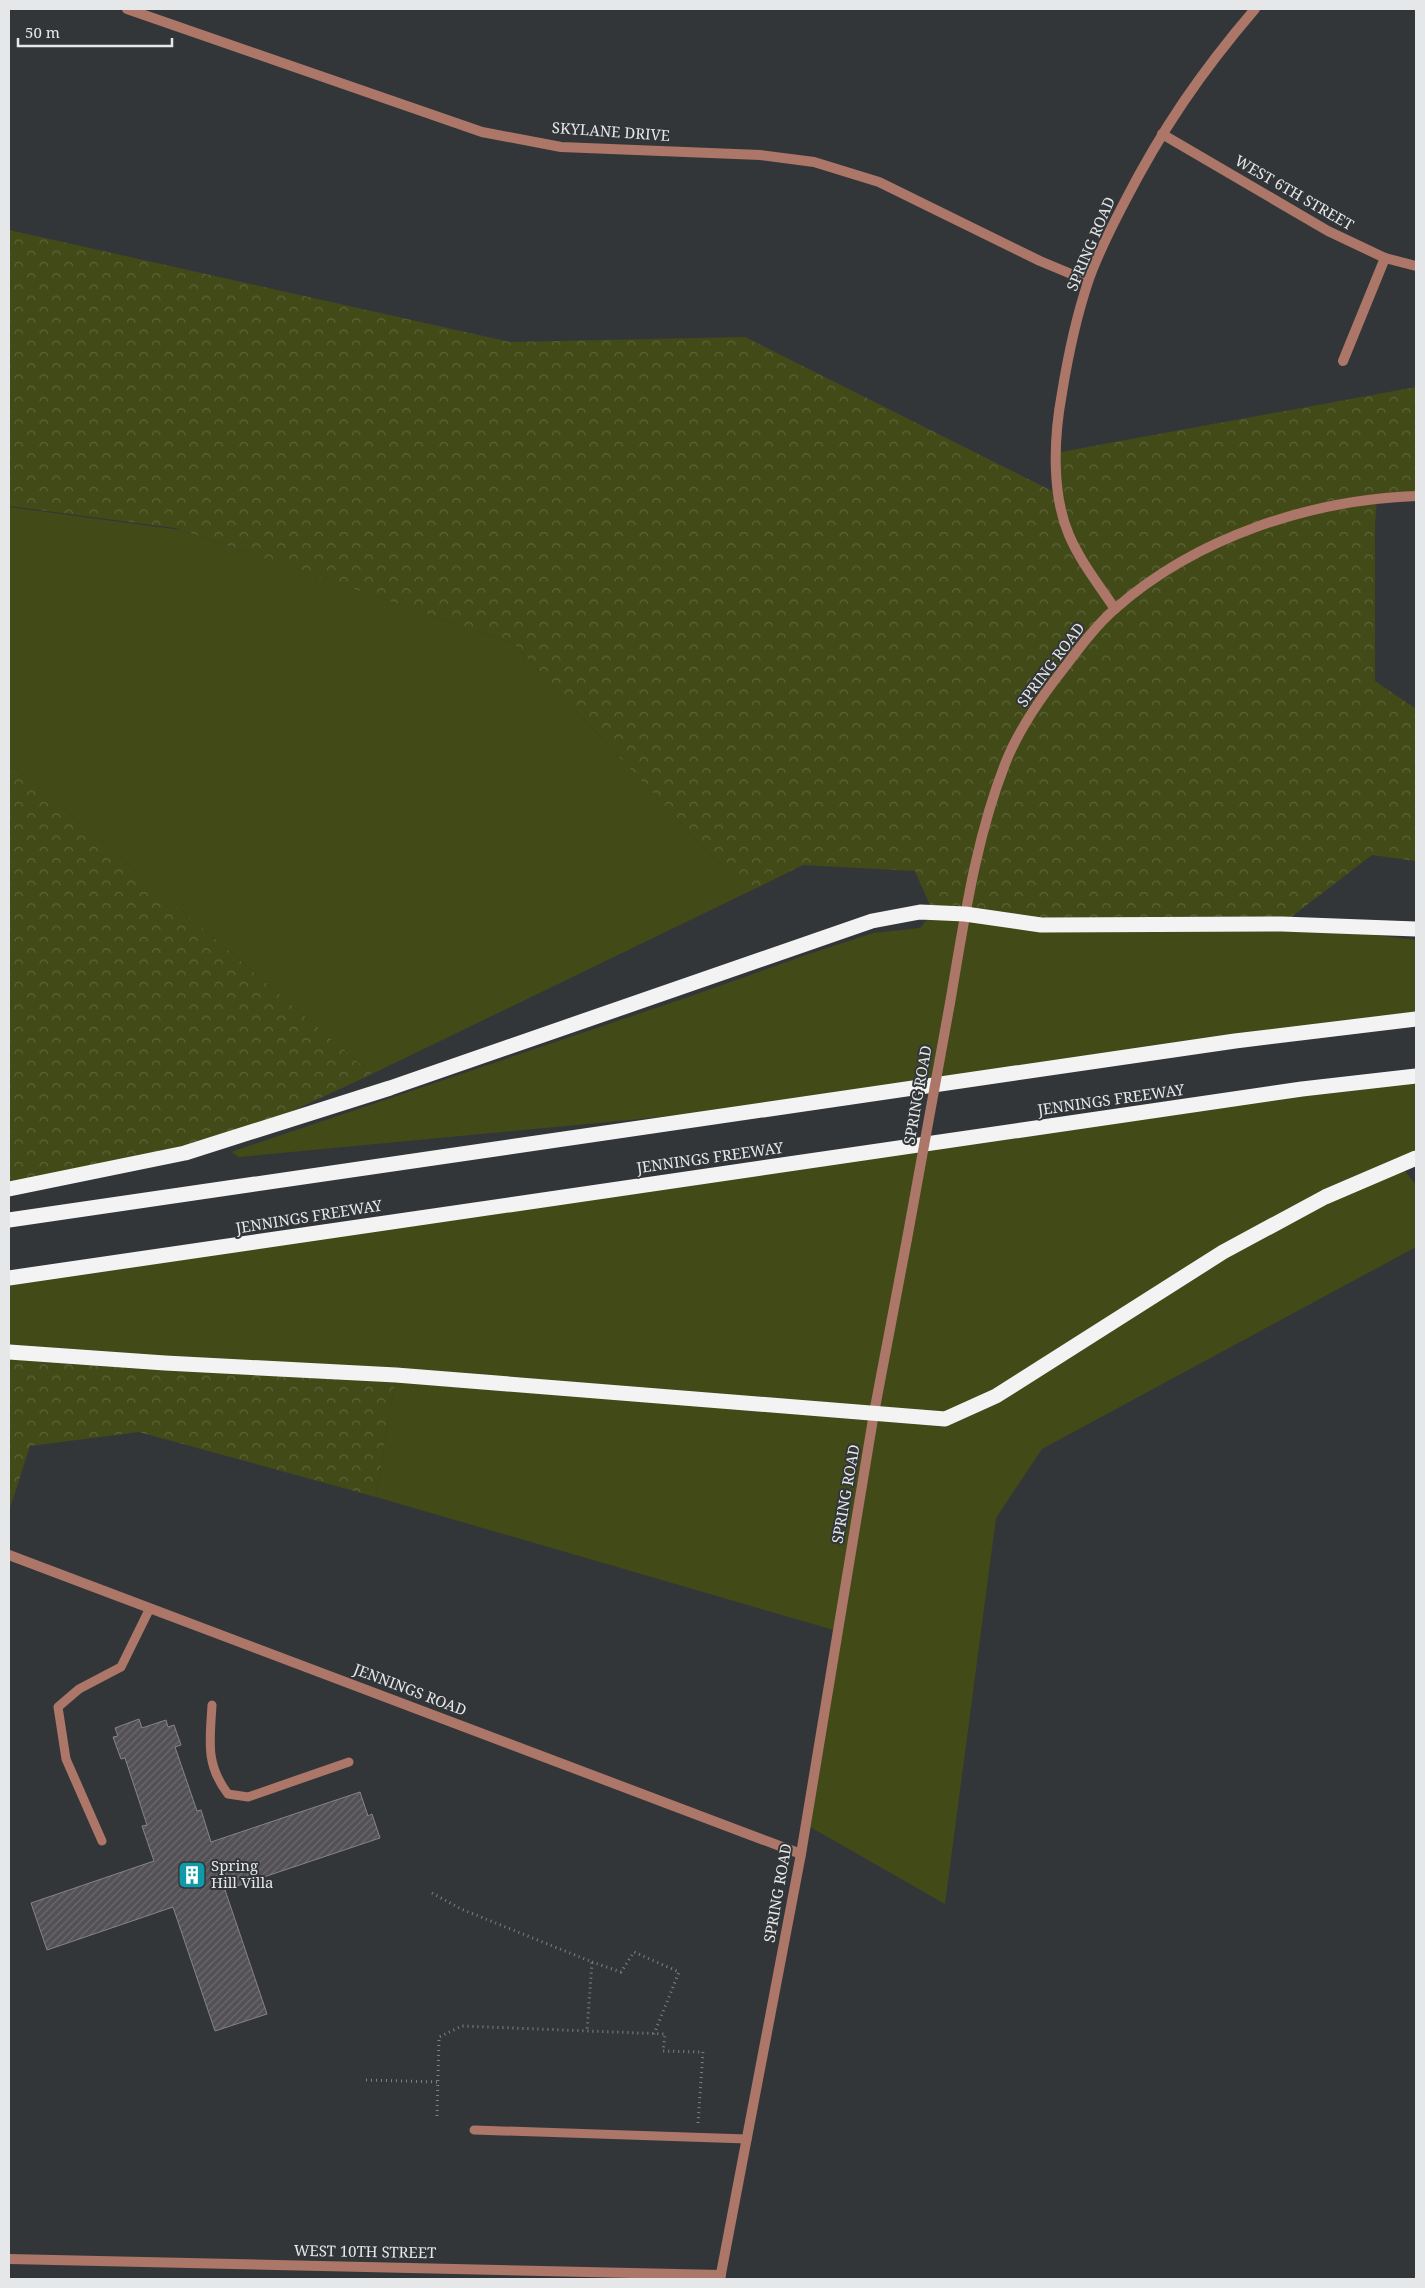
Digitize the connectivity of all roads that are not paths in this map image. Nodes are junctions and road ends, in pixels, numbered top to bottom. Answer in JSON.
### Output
{"nodes":[{"id":1,"x":127,"y":9,"type":"edge"},
{"id":2,"x":1255,"y":9,"type":"edge"},
{"id":3,"x":1162,"y":134,"type":"junction"},
{"id":4,"x":1385,"y":258,"type":"junction"},
{"id":5,"x":1416,"y":266,"type":"edge"},
{"id":6,"x":1088,"y":282,"type":"junction"},
{"id":7,"x":1342,"y":361,"type":"dead end"},
{"id":8,"x":1416,"y":496,"type":"edge"},
{"id":9,"x":1115,"y":608,"type":"junction"},
{"id":10,"x":965,"y":914,"type":"junction"},
{"id":11,"x":1416,"y":929,"type":"edge"},
{"id":12,"x":1416,"y":1019,"type":"edge"},
{"id":13,"x":1416,"y":1076,"type":"edge"},
{"id":14,"x":1416,"y":1158,"type":"edge"},
{"id":15,"x":9,"y":1189,"type":"edge"},
{"id":16,"x":9,"y":1220,"type":"edge"},
{"id":17,"x":9,"y":1278,"type":"edge"},
{"id":18,"x":9,"y":1352,"type":"edge"},
{"id":19,"x":874,"y":1413,"type":"junction"},
{"id":20,"x":9,"y":1555,"type":"edge"},
{"id":21,"x":150,"y":1608,"type":"junction"},
{"id":22,"x":212,"y":1705,"type":"dead end"},
{"id":23,"x":349,"y":1762,"type":"dead end"},
{"id":24,"x":102,"y":1841,"type":"dead end"},
{"id":25,"x":801,"y":1854,"type":"junction"},
{"id":26,"x":474,"y":2130,"type":"dead end"},
{"id":27,"x":747,"y":2139,"type":"junction"},
{"id":28,"x":9,"y":2259,"type":"edge"},
{"id":29,"x":721,"y":2277,"type":"edge"}],
"edges":[{"from":1,"to":6,"type":"street","name":"SKYLANE DRIVE"},
{"from":2,"to":3,"type":"street","name":"SPRING ROAD"},
{"from":3,"to":4,"type":"street","name":"WEST 6TH STREET"},
{"from":3,"to":6,"type":"street","name":"SPRING ROAD"},
{"from":4,"to":5,"type":"street","name":"WEST 6TH STREET"},
{"from":4,"to":7,"type":"street"},
{"from":6,"to":9,"type":"street","name":"SPRING ROAD"},
{"from":8,"to":9,"type":"street"},
{"from":9,"to":10,"type":"street","name":"SPRING ROAD"},
{"from":10,"to":11,"type":"highway"},
{"from":10,"to":15,"type":"highway"},
{"from":10,"to":19,"type":"street","name":"SPRING ROAD","bridge":true},
{"from":12,"to":16,"type":"highway"},
{"from":13,"to":17,"type":"highway","name":"JENNINGS FREEWAY"},
{"from":14,"to":19,"type":"highway"},
{"from":18,"to":19,"type":"highway"},
{"from":19,"to":25,"type":"street","name":"SPRING ROAD"},
{"from":20,"to":21,"type":"street","name":"JENNINGS ROAD"},
{"from":21,"to":24,"type":"lane"},
{"from":21,"to":25,"type":"street","name":"JENNINGS ROAD"},
{"from":22,"to":23,"type":"lane"},
{"from":25,"to":27,"type":"street","name":"SPRING ROAD"},
{"from":26,"to":27,"type":"lane"},
{"from":27,"to":29,"type":"street","name":"SPRING ROAD"},
{"from":28,"to":29,"type":"street","name":"WEST 10TH STREET"}]}
